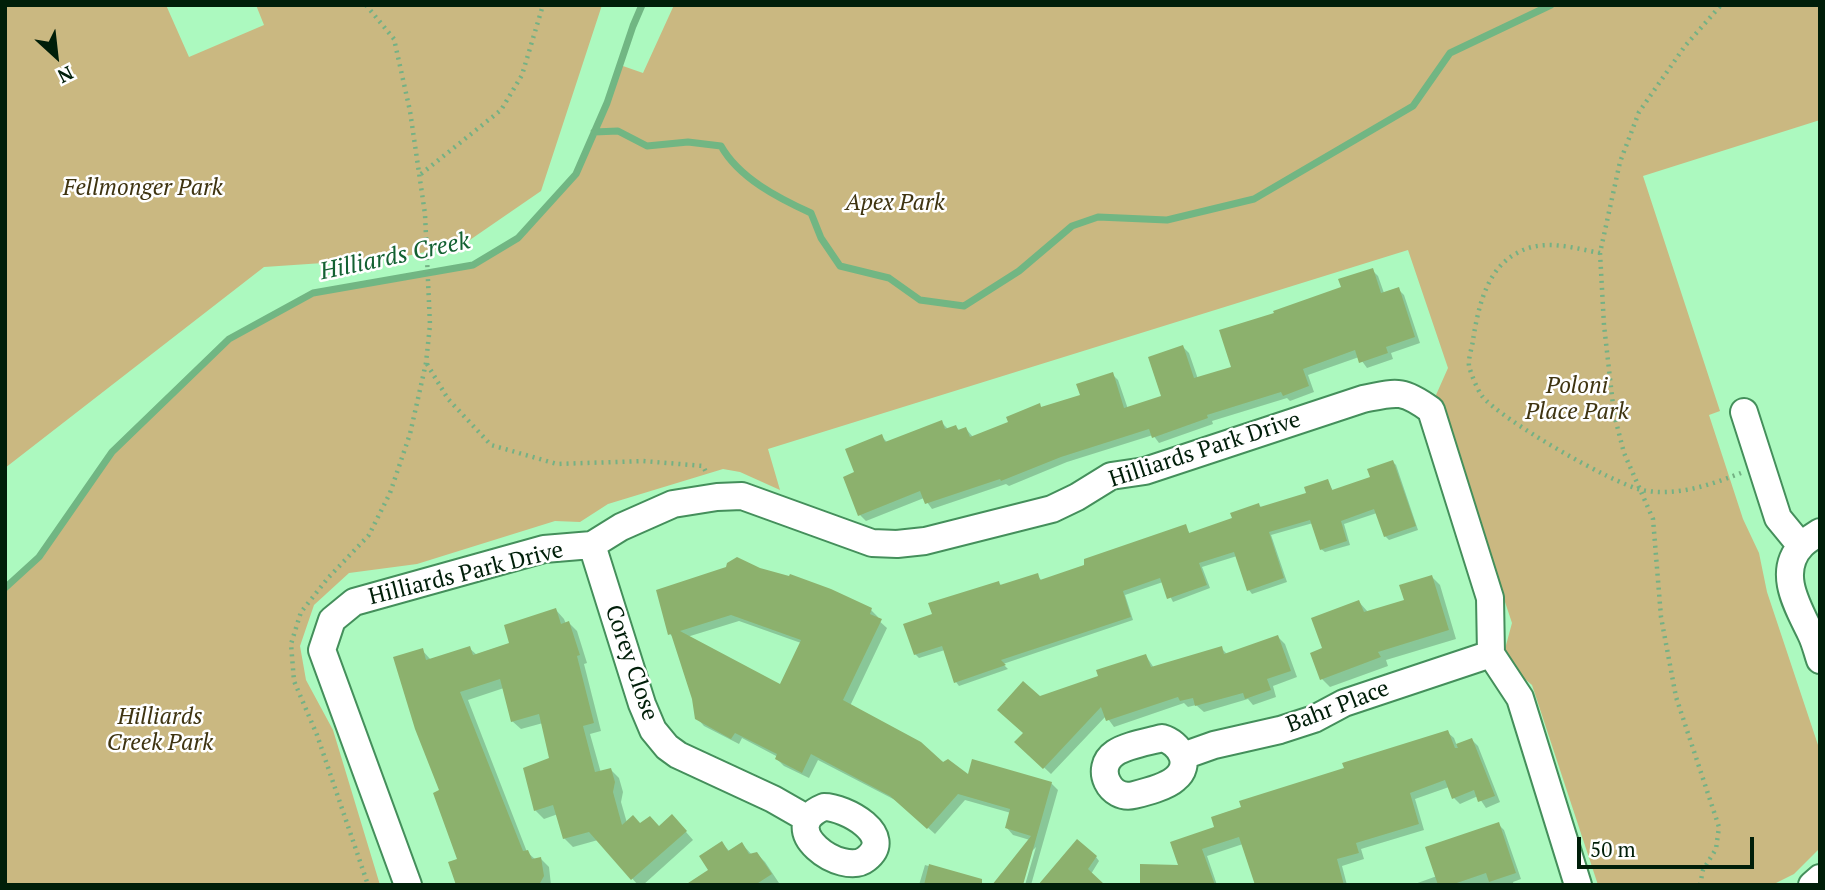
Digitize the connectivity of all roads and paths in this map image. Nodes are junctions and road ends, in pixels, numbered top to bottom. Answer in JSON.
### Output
{"nodes":[{"id":1,"x":366,"y":5,"type":"edge"},
{"id":2,"x":543,"y":5,"type":"edge"},
{"id":3,"x":1721,"y":5,"type":"edge"},
{"id":4,"x":420,"y":175,"type":"junction"},
{"id":5,"x":1600,"y":253,"type":"junction"},
{"id":6,"x":430,"y":325,"type":"dead end"},
{"id":7,"x":426,"y":363,"type":"dead end"},
{"id":8,"x":1744,"y":412,"type":"dead end"},
{"id":9,"x":1761,"y":465,"type":"junction"},
{"id":10,"x":1642,"y":490,"type":"junction"},
{"id":11,"x":717,"y":497,"type":"junction"},
{"id":12,"x":1810,"y":539,"type":"edge"},
{"id":13,"x":592,"y":545,"type":"junction"},
{"id":14,"x":1491,"y":654,"type":"junction"},
{"id":15,"x":1820,"y":660,"type":"edge"},
{"id":16,"x":1183,"y":756,"type":"dead end"},
{"id":17,"x":808,"y":819,"type":"dead end"},
{"id":18,"x":1820,"y":878,"type":"edge"},
{"id":19,"x":408,"y":885,"type":"edge"},
{"id":20,"x":1578,"y":885,"type":"edge"},
{"id":21,"x":1700,"y":885,"type":"edge"},
{"id":22,"x":1812,"y":885,"type":"edge"}],
"edges":[{"from":1,"to":4,"type":"path"},
{"from":2,"to":4,"type":"path"},
{"from":3,"to":5,"type":"path"},
{"from":4,"to":6,"type":"path"},
{"from":5,"to":10,"type":"path"},
{"from":5,"to":10,"type":"path"},
{"from":7,"to":11,"type":"path"},
{"from":8,"to":9,"type":"street"},
{"from":9,"to":10,"type":"path"},
{"from":9,"to":12,"type":"street"},
{"from":10,"to":21,"type":"path"},
{"from":11,"to":13,"type":"street","name":"Hilliards Park Drive"},
{"from":11,"to":14,"type":"street","name":"Hilliards Park Drive"},
{"from":12,"to":15,"type":"street"},
{"from":13,"to":17,"type":"street","name":"Corey Close"},
{"from":13,"to":19,"type":"street","name":"Hilliards Park Drive"},
{"from":14,"to":16,"type":"street","name":"Bahr Place"},
{"from":14,"to":20,"type":"street"},
{"from":18,"to":22,"type":"street"}]}
